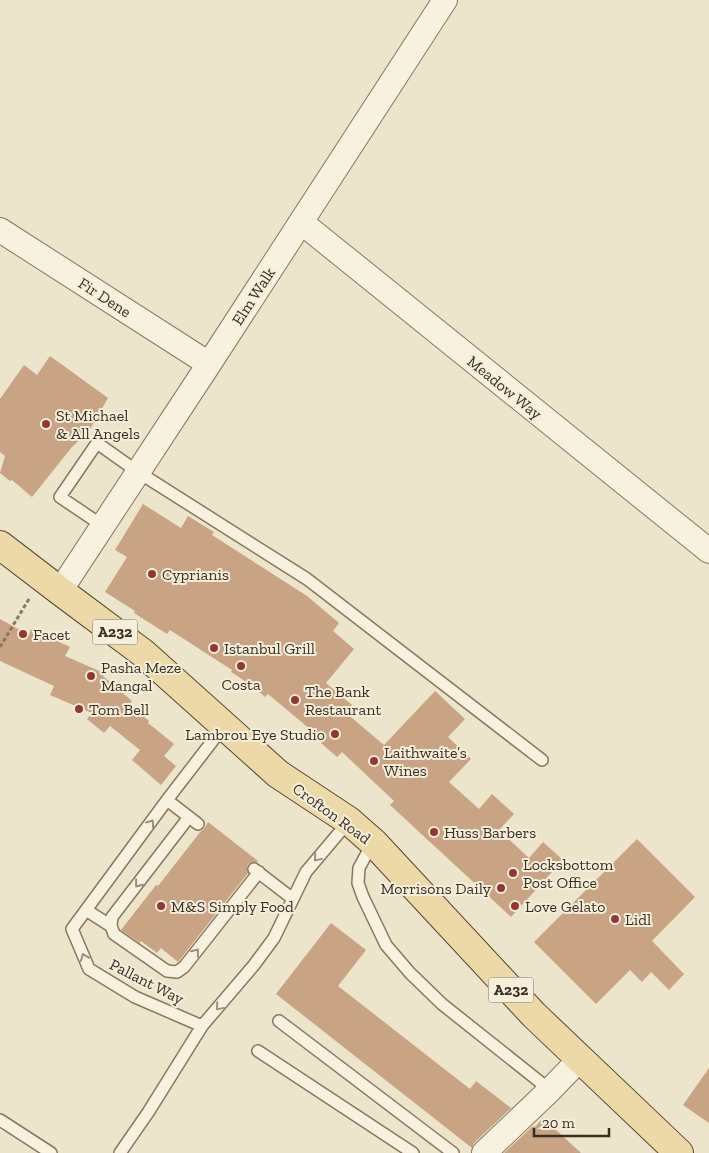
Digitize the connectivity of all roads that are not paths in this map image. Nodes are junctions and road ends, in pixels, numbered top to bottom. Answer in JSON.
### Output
{"nodes":[{"id":1,"x":445,"y":0,"type":"edge"},
{"id":2,"x":301,"y":222,"type":"junction"},
{"id":3,"x":0,"y":230,"type":"edge"},
{"id":4,"x":209,"y":364,"type":"junction"},
{"id":5,"x":138,"y":472,"type":"junction"},
{"id":6,"x":103,"y":526,"type":"junction"},
{"id":7,"x":0,"y":544,"type":"edge"},
{"id":8,"x":709,"y":551,"type":"edge"},
{"id":9,"x":51,"y":584,"type":"junction"},
{"id":10,"x":224,"y":725,"type":"junction"},
{"id":11,"x":542,"y":760,"type":"dead end"},
{"id":12,"x":167,"y":800,"type":"junction"},
{"id":13,"x":349,"y":821,"type":"junction"},
{"id":14,"x":374,"y":843,"type":"junction"},
{"id":15,"x":293,"y":899,"type":"junction"},
{"id":16,"x":86,"y":910,"type":"junction"},
{"id":17,"x":111,"y":926,"type":"junction"},
{"id":18,"x":279,"y":1020,"type":"dead end"},
{"id":19,"x":202,"y":1026,"type":"junction"},
{"id":20,"x":258,"y":1051,"type":"dead end"},
{"id":21,"x":581,"y":1058,"type":"junction"},
{"id":22,"x":550,"y":1090,"type":"junction"},
{"id":23,"x":0,"y":1120,"type":"edge"},
{"id":24,"x":51,"y":1153,"type":"edge"},
{"id":25,"x":120,"y":1153,"type":"edge"},
{"id":26,"x":413,"y":1153,"type":"edge"},
{"id":27,"x":454,"y":1153,"type":"edge"},
{"id":28,"x":484,"y":1153,"type":"edge"},
{"id":29,"x":679,"y":1153,"type":"edge"}],
"edges":[{"from":1,"to":2,"type":"street","name":"Elm Walk"},
{"from":2,"to":4,"type":"street","name":"Elm Walk"},
{"from":2,"to":8,"type":"street","name":"Meadow Way"},
{"from":3,"to":4,"type":"street","name":"Fir Dene"},
{"from":4,"to":5,"type":"street","name":"Elm Walk"},
{"from":5,"to":6,"type":"street","name":"Elm Walk"},
{"from":5,"to":6,"type":"lane"},
{"from":5,"to":11,"type":"lane"},
{"from":6,"to":9,"type":"street","name":"Elm Walk"},
{"from":7,"to":9,"type":"main road","name":"Crofton Road","number":"A232"},
{"from":9,"to":10,"type":"main road","name":"Crofton Road","number":"A232"},
{"from":10,"to":12,"type":"lane","name":"Pallant Way"},
{"from":10,"to":13,"type":"main road","name":"Crofton Road","number":"A232"},
{"from":16,"to":12,"type":"lane","name":"Pallant Way","one_way":true},
{"from":12,"to":17,"type":"lane","one_way":true},
{"from":13,"to":14,"type":"main road","name":"Crofton Road","number":"A232"},
{"from":13,"to":15,"type":"lane","one_way":true},
{"from":14,"to":21,"type":"main road","name":"Crofton Road","number":"A232"},
{"from":14,"to":22,"type":"lane"},
{"from":17,"to":15,"type":"lane","one_way":true},
{"from":15,"to":19,"type":"lane","one_way":true},
{"from":16,"to":17,"type":"lane"},
{"from":19,"to":16,"type":"lane","name":"Pallant Way","one_way":true},
{"from":18,"to":27,"type":"lane"},
{"from":19,"to":25,"type":"lane"},
{"from":20,"to":26,"type":"lane"},
{"from":21,"to":22,"type":"street"},
{"from":21,"to":29,"type":"main road","name":"Crofton Road","number":"A232"},
{"from":22,"to":28,"type":"street"},
{"from":23,"to":24,"type":"lane"}]}
